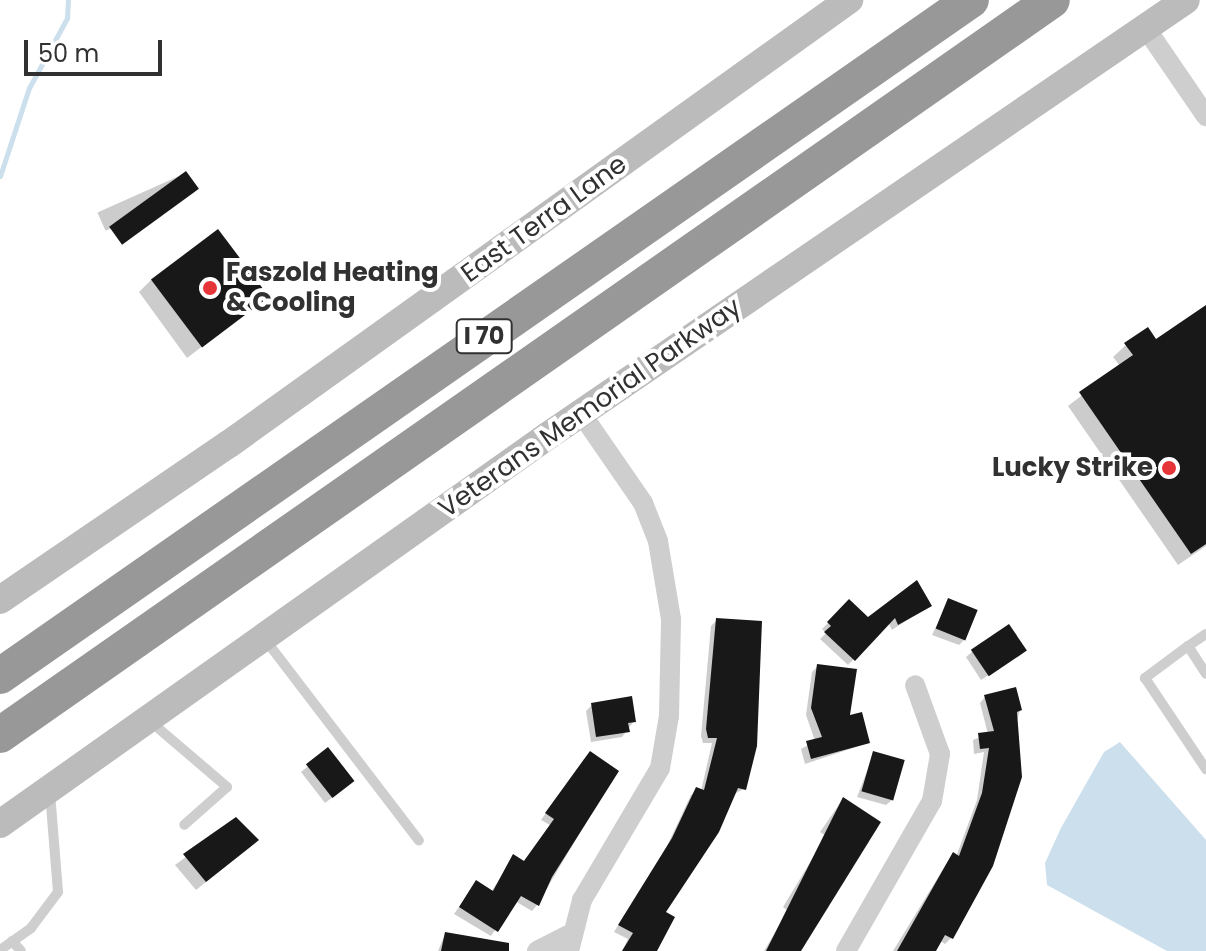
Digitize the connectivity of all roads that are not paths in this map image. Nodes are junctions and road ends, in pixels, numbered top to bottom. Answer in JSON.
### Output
{"nodes":[{"id":1,"x":849,"y":0,"type":"edge"},
{"id":2,"x":971,"y":0,"type":"edge"},
{"id":3,"x":1052,"y":0,"type":"edge"},
{"id":4,"x":1186,"y":0,"type":"edge"},
{"id":5,"x":1145,"y":27,"type":"junction"},
{"id":6,"x":1206,"y":116,"type":"edge"},
{"id":7,"x":581,"y":413,"type":"junction"},
{"id":8,"x":0,"y":600,"type":"edge"},
{"id":9,"x":1206,"y":634,"type":"edge"},
{"id":10,"x":263,"y":636,"type":"junction"},
{"id":11,"x":1188,"y":646,"type":"junction"},
{"id":12,"x":1206,"y":674,"type":"edge"},
{"id":13,"x":0,"y":676,"type":"edge"},
{"id":14,"x":915,"y":685,"type":"dead end"},
{"id":15,"x":147,"y":718,"type":"junction"},
{"id":16,"x":3,"y":734,"type":"edge"},
{"id":17,"x":1206,"y":769,"type":"edge"},
{"id":18,"x":50,"y":787,"type":"junction"},
{"id":19,"x":0,"y":824,"type":"edge"},
{"id":20,"x":184,"y":825,"type":"dead end"},
{"id":21,"x":419,"y":841,"type":"dead end"},
{"id":22,"x":12,"y":941,"type":"junction"},
{"id":23,"x":569,"y":942,"type":"edge"},
{"id":24,"x":0,"y":950,"type":"edge"},
{"id":25,"x":21,"y":951,"type":"edge"},
{"id":26,"x":537,"y":951,"type":"edge"},
{"id":27,"x":846,"y":951,"type":"edge"}],
"edges":[{"from":1,"to":8,"type":"street","name":"East Terra Lane"},
{"from":2,"to":13,"type":"highway","number":"I 70"},
{"from":3,"to":16,"type":"highway","number":"I 70"},
{"from":4,"to":5,"type":"street","name":"Veterans Memorial Parkway"},
{"from":5,"to":6,"type":"street"},
{"from":5,"to":7,"type":"street","name":"Veterans Memorial Parkway"},
{"from":7,"to":10,"type":"street","name":"Veterans Memorial Parkway"},
{"from":7,"to":23,"type":"street"},
{"from":9,"to":11,"type":"lane"},
{"from":10,"to":15,"type":"street","name":"Veterans Memorial Parkway"},
{"from":10,"to":21,"type":"lane"},
{"from":11,"to":12,"type":"lane"},
{"from":11,"to":17,"type":"lane"},
{"from":14,"to":27,"type":"street"},
{"from":15,"to":18,"type":"street","name":"Veterans Memorial Parkway"},
{"from":15,"to":20,"type":"lane"},
{"from":18,"to":19,"type":"street","name":"Veterans Memorial Parkway"},
{"from":18,"to":22,"type":"lane"},
{"from":22,"to":24,"type":"lane"},
{"from":22,"to":25,"type":"lane"},
{"from":23,"to":26,"type":"street"}]}
